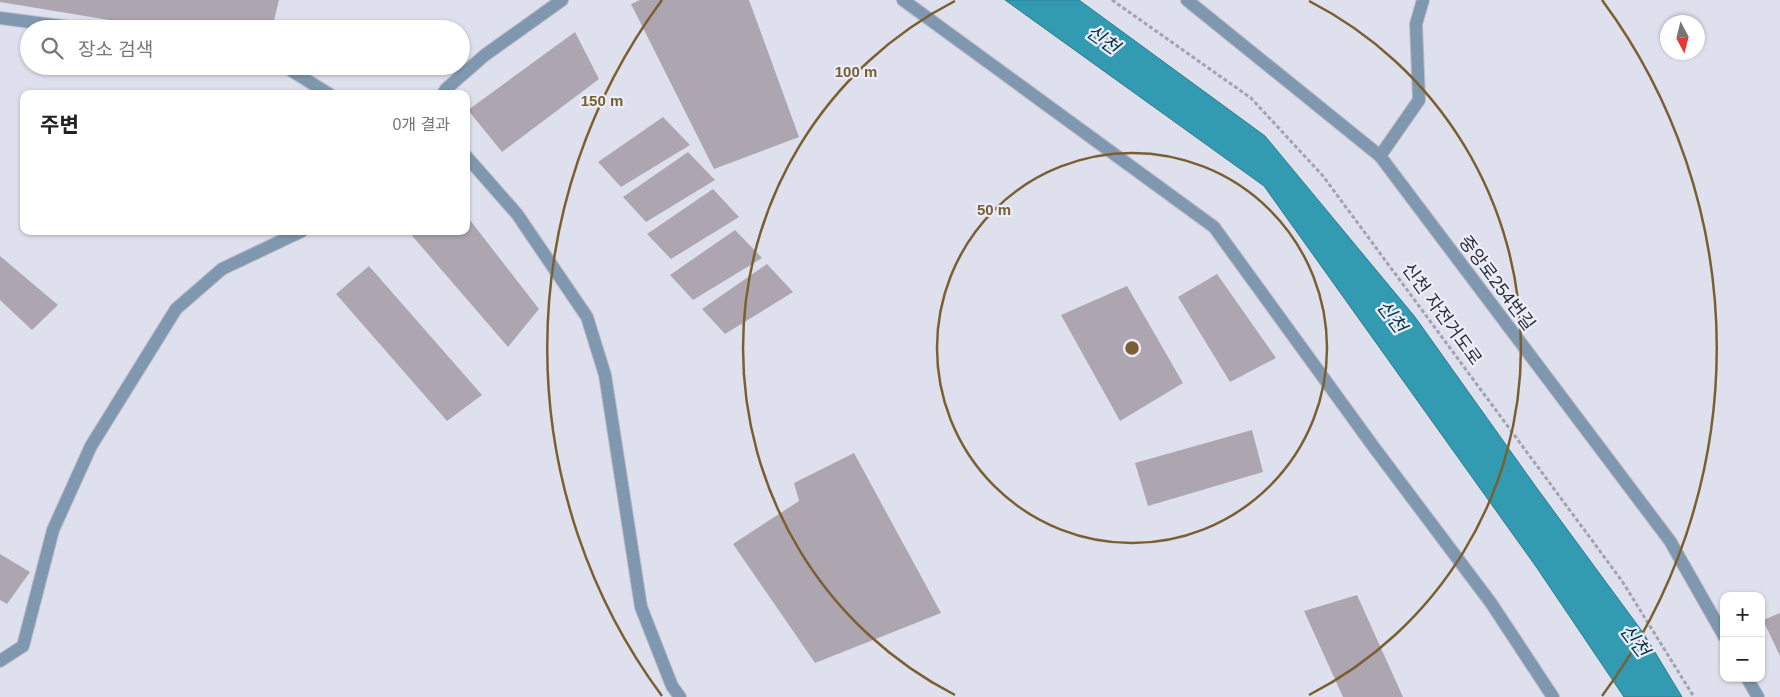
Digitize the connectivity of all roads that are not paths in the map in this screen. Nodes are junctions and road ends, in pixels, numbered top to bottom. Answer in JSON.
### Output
{"nodes":[{"id":1,"x":562,"y":0,"type":"edge"},
{"id":2,"x":903,"y":0,"type":"edge"},
{"id":3,"x":1188,"y":0,"type":"edge"},
{"id":4,"x":1423,"y":0,"type":"edge"},
{"id":5,"x":0,"y":18,"type":"edge"},
{"id":6,"x":20,"y":21,"type":"edge"},
{"id":7,"x":470,"y":68,"type":"edge"},
{"id":8,"x":298,"y":75,"type":"edge"},
{"id":9,"x":462,"y":75,"type":"edge"},
{"id":10,"x":323,"y":90,"type":"edge"},
{"id":11,"x":446,"y":90,"type":"edge"},
{"id":12,"x":1380,"y":156,"type":"junction"},
{"id":13,"x":470,"y":161,"type":"edge"},
{"id":14,"x":294,"y":235,"type":"edge"},
{"id":15,"x":1720,"y":629,"type":"edge"},
{"id":16,"x":0,"y":661,"type":"edge"},
{"id":17,"x":1749,"y":682,"type":"edge"},
{"id":18,"x":680,"y":697,"type":"edge"},
{"id":19,"x":1554,"y":697,"type":"edge"},
{"id":20,"x":1758,"y":697,"type":"edge"}],
"edges":[{"from":1,"to":7,"type":"street"},
{"from":2,"to":19,"type":"street"},
{"from":3,"to":12,"type":"street","name":"중앙로254번길"},
{"from":4,"to":12,"type":"street"},
{"from":5,"to":6,"type":"street"},
{"from":8,"to":10,"type":"street"},
{"from":9,"to":11,"type":"street"},
{"from":12,"to":15,"type":"street","name":"중앙로254번길"},
{"from":13,"to":18,"type":"street"},
{"from":14,"to":16,"type":"street"},
{"from":17,"to":20,"type":"street"}]}
